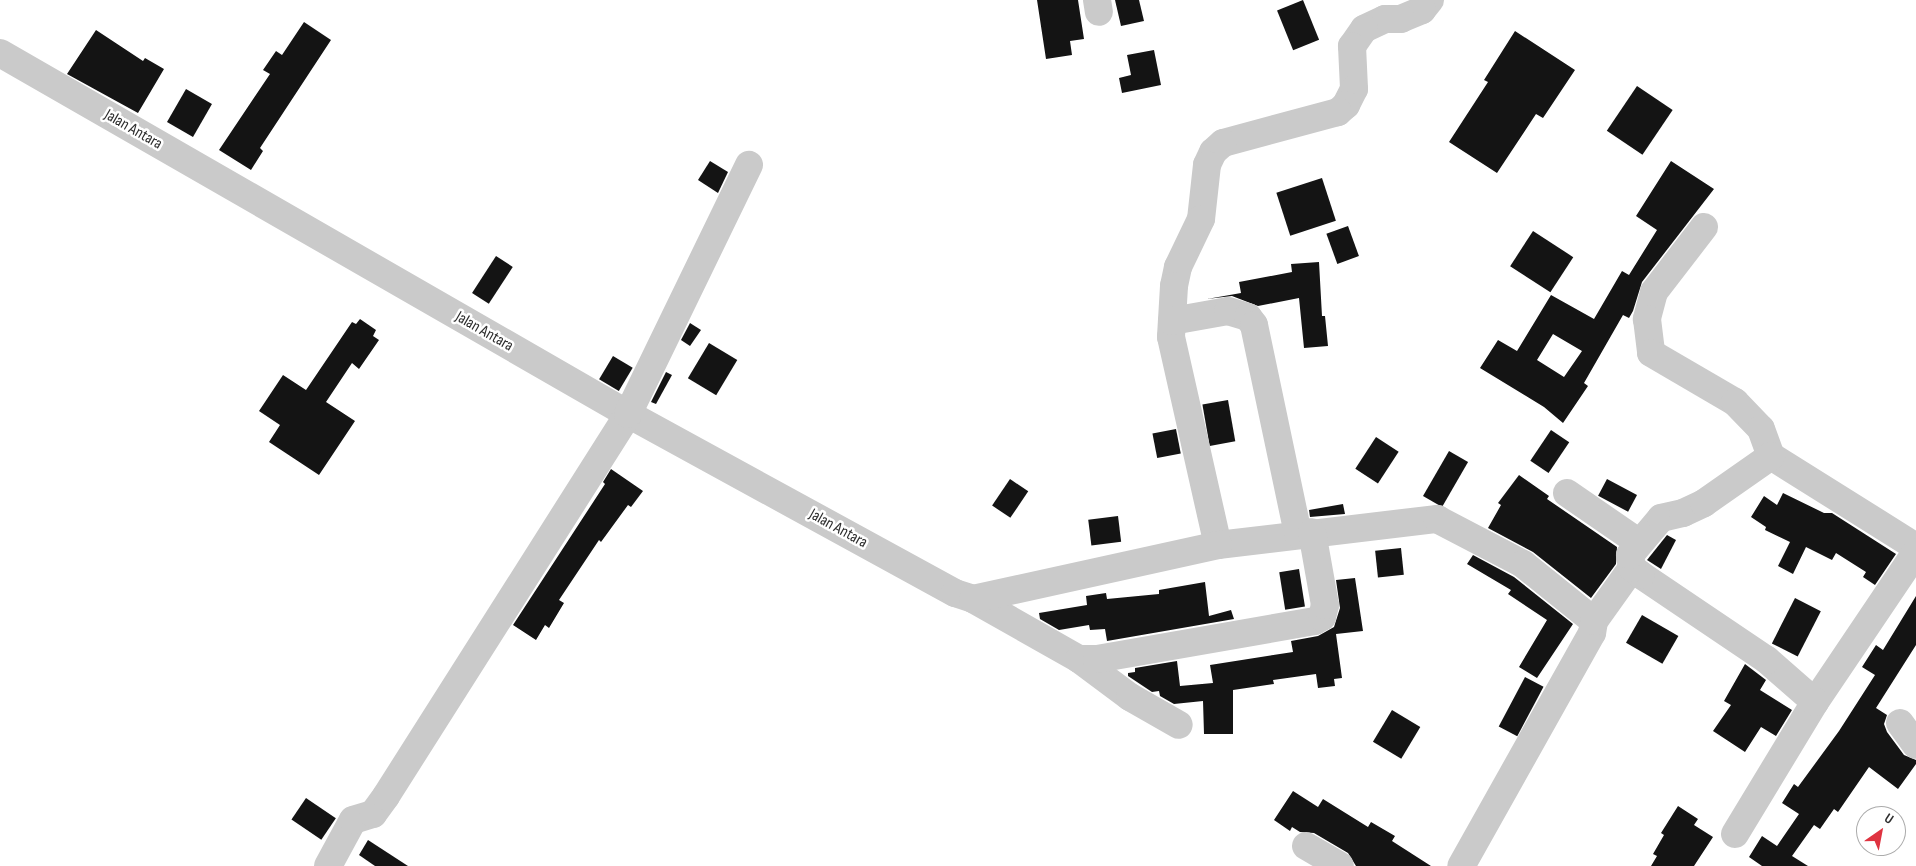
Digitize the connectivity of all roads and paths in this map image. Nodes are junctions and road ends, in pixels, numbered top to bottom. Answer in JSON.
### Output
{"nodes":[{"id":1,"x":1430,"y":0,"type":"edge"},
{"id":2,"x":0,"y":53,"type":"edge"},
{"id":3,"x":749,"y":165,"type":"dead end"},
{"id":4,"x":1704,"y":227,"type":"dead end"},
{"id":5,"x":1172,"y":321,"type":"junction"},
{"id":6,"x":628,"y":414,"type":"junction"},
{"id":7,"x":1771,"y":456,"type":"junction"},
{"id":8,"x":1567,"y":492,"type":"dead end"},
{"id":9,"x":1305,"y":533,"type":"junction"},
{"id":10,"x":1638,"y":542,"type":"junction"},
{"id":11,"x":1218,"y":545,"type":"junction"},
{"id":12,"x":1916,"y":547,"type":"edge"},
{"id":13,"x":1916,"y":552,"type":"edge"},
{"id":14,"x":1632,"y":568,"type":"junction"},
{"id":15,"x":973,"y":599,"type":"junction"},
{"id":16,"x":1594,"y":621,"type":"junction"},
{"id":17,"x":1079,"y":660,"type":"junction"},
{"id":18,"x":1816,"y":702,"type":"junction"},
{"id":19,"x":1900,"y":723,"type":"dead end"},
{"id":20,"x":1179,"y":726,"type":"dead end"},
{"id":21,"x":1916,"y":745,"type":"edge"},
{"id":22,"x":1734,"y":834,"type":"dead end"},
{"id":23,"x":1306,"y":846,"type":"dead end"},
{"id":24,"x":328,"y":866,"type":"edge"},
{"id":25,"x":1340,"y":866,"type":"edge"},
{"id":26,"x":1461,"y":866,"type":"edge"}],
"edges":[{"from":1,"to":5,"type":"street"},
{"from":2,"to":6,"type":"street","name":"Jalan Antara"},
{"from":3,"to":6,"type":"street"},
{"from":4,"to":7,"type":"street"},
{"from":5,"to":9,"type":"street"},
{"from":5,"to":11,"type":"street"},
{"from":6,"to":15,"type":"street","name":"Jalan Antara"},
{"from":6,"to":24,"type":"street"},
{"from":7,"to":10,"type":"street"},
{"from":7,"to":12,"type":"street"},
{"from":8,"to":10,"type":"street"},
{"from":9,"to":11,"type":"street"},
{"from":9,"to":16,"type":"street"},
{"from":9,"to":17,"type":"street"},
{"from":10,"to":14,"type":"street"},
{"from":11,"to":15,"type":"street"},
{"from":13,"to":18,"type":"street"},
{"from":14,"to":16,"type":"street"},
{"from":14,"to":18,"type":"street"},
{"from":15,"to":17,"type":"street","name":"Jalan Antara"},
{"from":16,"to":26,"type":"street"},
{"from":17,"to":20,"type":"street","name":"Jalan Antara"},
{"from":18,"to":22,"type":"street"},
{"from":19,"to":21,"type":"street"},
{"from":23,"to":25,"type":"street"}]}
